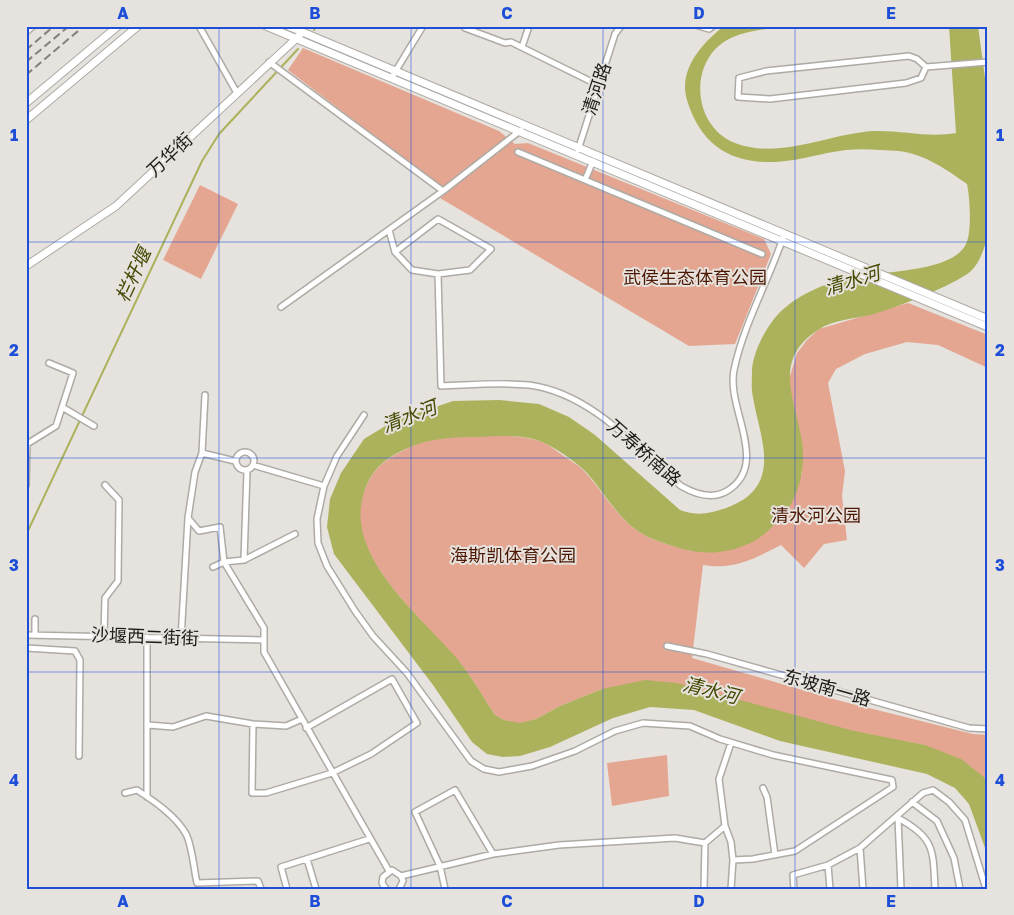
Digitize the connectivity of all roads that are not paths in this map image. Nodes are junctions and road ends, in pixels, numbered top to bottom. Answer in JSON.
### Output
{"nodes":[{"id":1,"x":33,"y":26,"type":"edge"},
{"id":2,"x":118,"y":26,"type":"edge"},
{"id":3,"x":138,"y":26,"type":"edge"},
{"id":4,"x":199,"y":26,"type":"edge"},
{"id":5,"x":266,"y":26,"type":"edge"},
{"id":6,"x":288,"y":26,"type":"edge"},
{"id":7,"x":423,"y":26,"type":"edge"},
{"id":8,"x":529,"y":26,"type":"edge"},
{"id":9,"x":622,"y":26,"type":"edge"},
{"id":10,"x":699,"y":26,"type":"edge"},
{"id":11,"x":713,"y":26,"type":"edge"},
{"id":12,"x":465,"y":28,"type":"dead end"},
{"id":13,"x":26,"y":32,"type":"edge"},
{"id":14,"x":302,"y":32,"type":"edge"},
{"id":15,"x":522,"y":48,"type":"junction"},
{"id":16,"x":269,"y":62,"type":"junction"},
{"id":17,"x":988,"y":62,"type":"edge"},
{"id":18,"x":926,"y":67,"type":"junction"},
{"id":19,"x":393,"y":74,"type":"junction"},
{"id":20,"x":598,"y":86,"type":"junction"},
{"id":21,"x":237,"y":92,"type":"junction"},
{"id":22,"x":26,"y":104,"type":"edge"},
{"id":23,"x":26,"y":120,"type":"edge"},
{"id":24,"x":522,"y":128,"type":"junction"},
{"id":25,"x":578,"y":151,"type":"junction"},
{"id":26,"x":518,"y":152,"type":"dead end"},
{"id":27,"x":593,"y":161,"type":"junction"},
{"id":28,"x":585,"y":180,"type":"junction"},
{"id":29,"x":443,"y":191,"type":"junction"},
{"id":30,"x":388,"y":230,"type":"junction"},
{"id":31,"x":783,"y":238,"type":"junction"},
{"id":32,"x":395,"y":252,"type":"junction"},
{"id":33,"x":762,"y":254,"type":"dead end"},
{"id":34,"x":26,"y":266,"type":"edge"},
{"id":35,"x":438,"y":274,"type":"junction"},
{"id":36,"x":935,"y":302,"type":"junction"},
{"id":37,"x":281,"y":307,"type":"dead end"},
{"id":38,"x":988,"y":319,"type":"edge"},
{"id":39,"x":988,"y":328,"type":"edge"},
{"id":40,"x":49,"y":363,"type":"dead end"},
{"id":41,"x":205,"y":394,"type":"dead end"},
{"id":42,"x":62,"y":407,"type":"junction"},
{"id":43,"x":364,"y":415,"type":"dead end"},
{"id":44,"x":94,"y":426,"type":"dead end"},
{"id":45,"x":26,"y":444,"type":"edge"},
{"id":46,"x":202,"y":453,"type":"junction"},
{"id":47,"x":235,"y":461,"type":"junction"},
{"id":48,"x":253,"y":465,"type":"junction"},
{"id":49,"x":247,"y":471,"type":"junction"},
{"id":50,"x":26,"y":485,"type":"edge"},
{"id":51,"x":105,"y":486,"type":"dead end"},
{"id":52,"x":324,"y":486,"type":"junction"},
{"id":53,"x":188,"y":518,"type":"junction"},
{"id":54,"x":295,"y":534,"type":"dead end"},
{"id":55,"x":244,"y":560,"type":"junction"},
{"id":56,"x":224,"y":562,"type":"junction"},
{"id":57,"x":213,"y":568,"type":"dead end"},
{"id":58,"x":35,"y":618,"type":"dead end"},
{"id":59,"x":35,"y":634,"type":"junction"},
{"id":60,"x":26,"y":635,"type":"edge"},
{"id":61,"x":104,"y":636,"type":"junction"},
{"id":62,"x":147,"y":637,"type":"junction"},
{"id":63,"x":181,"y":640,"type":"junction"},
{"id":64,"x":264,"y":640,"type":"junction"},
{"id":65,"x":667,"y":646,"type":"dead end"},
{"id":66,"x":26,"y":648,"type":"edge"},
{"id":67,"x":302,"y":720,"type":"junction"},
{"id":68,"x":253,"y":724,"type":"junction"},
{"id":69,"x":148,"y":725,"type":"junction"},
{"id":70,"x":306,"y":728,"type":"junction"},
{"id":71,"x":988,"y":729,"type":"edge"},
{"id":72,"x":731,"y":742,"type":"junction"},
{"id":73,"x":79,"y":756,"type":"dead end"},
{"id":74,"x":332,"y":773,"type":"junction"},
{"id":75,"x":763,"y":788,"type":"dead end"},
{"id":76,"x":124,"y":792,"type":"dead end"},
{"id":77,"x":147,"y":797,"type":"junction"},
{"id":78,"x":912,"y":802,"type":"junction"},
{"id":79,"x":725,"y":826,"type":"junction"},
{"id":80,"x":369,"y":838,"type":"junction"},
{"id":81,"x":705,"y":843,"type":"junction"},
{"id":82,"x":860,"y":848,"type":"junction"},
{"id":83,"x":493,"y":854,"type":"junction"},
{"id":84,"x":774,"y":855,"type":"junction"},
{"id":85,"x":307,"y":859,"type":"junction"},
{"id":86,"x":733,"y":860,"type":"junction"},
{"id":87,"x":828,"y":865,"type":"junction"},
{"id":88,"x":440,"y":866,"type":"junction"},
{"id":89,"x":389,"y":871,"type":"junction"},
{"id":90,"x":402,"y":876,"type":"junction"},
{"id":91,"x":385,"y":888,"type":"edge"},
{"id":92,"x":261,"y":889,"type":"edge"},
{"id":93,"x":288,"y":889,"type":"edge"},
{"id":94,"x":316,"y":889,"type":"edge"},
{"id":95,"x":399,"y":889,"type":"edge"},
{"id":96,"x":445,"y":889,"type":"edge"},
{"id":97,"x":704,"y":889,"type":"edge"},
{"id":98,"x":731,"y":889,"type":"edge"},
{"id":99,"x":794,"y":889,"type":"edge"},
{"id":100,"x":830,"y":889,"type":"edge"},
{"id":101,"x":863,"y":889,"type":"edge"},
{"id":102,"x":901,"y":889,"type":"edge"},
{"id":103,"x":935,"y":889,"type":"edge"},
{"id":104,"x":960,"y":889,"type":"edge"},
{"id":105,"x":986,"y":889,"type":"edge"}],
"edges":[{"from":1,"to":13,"type":"street"},
{"from":2,"to":22,"type":"street"},
{"from":3,"to":23,"type":"street"},
{"from":4,"to":21,"type":"street"},
{"from":5,"to":14,"type":"street"},
{"from":6,"to":14,"type":"street"},
{"from":7,"to":19,"type":"street"},
{"from":8,"to":15,"type":"street"},
{"from":9,"to":20,"type":"street","name":"清河路"},
{"from":10,"to":11,"type":"street"},
{"from":12,"to":15,"type":"street"},
{"from":14,"to":16,"type":"street","name":"万华街"},
{"from":14,"to":19,"type":"street"},
{"from":15,"to":20,"type":"street"},
{"from":16,"to":21,"type":"street","name":"万华街"},
{"from":16,"to":29,"type":"street"},
{"from":17,"to":18,"type":"street"},
{"from":18,"to":18,"type":"street"},
{"from":19,"to":24,"type":"street"},
{"from":20,"to":25,"type":"street","name":"清河路"},
{"from":21,"to":34,"type":"street","name":"万华街"},
{"from":24,"to":25,"type":"street"},
{"from":24,"to":29,"type":"street"},
{"from":25,"to":27,"type":"street"},
{"from":25,"to":31,"type":"street"},
{"from":26,"to":28,"type":"street"},
{"from":27,"to":28,"type":"street"},
{"from":27,"to":31,"type":"street"},
{"from":28,"to":33,"type":"street"},
{"from":29,"to":30,"type":"street"},
{"from":30,"to":32,"type":"street"},
{"from":30,"to":37,"type":"street"},
{"from":31,"to":35,"type":"street","name":"万寿桥南路"},
{"from":31,"to":36,"type":"street"},
{"from":31,"to":36,"type":"street"},
{"from":32,"to":35,"type":"street"},
{"from":32,"to":35,"type":"street"},
{"from":36,"to":38,"type":"street"},
{"from":36,"to":39,"type":"street"},
{"from":40,"to":42,"type":"street"},
{"from":41,"to":46,"type":"street"},
{"from":42,"to":44,"type":"street"},
{"from":42,"to":45,"type":"street"},
{"from":43,"to":52,"type":"street"},
{"from":45,"to":50,"type":"street"},
{"from":46,"to":47,"type":"street"},
{"from":46,"to":53,"type":"street"},
{"from":47,"to":48,"type":"street"},
{"from":47,"to":49,"type":"street"},
{"from":48,"to":49,"type":"street"},
{"from":48,"to":52,"type":"street"},
{"from":49,"to":55,"type":"street"},
{"from":51,"to":61,"type":"street"},
{"from":52,"to":72,"type":"street"},
{"from":53,"to":56,"type":"street"},
{"from":53,"to":63,"type":"street"},
{"from":54,"to":55,"type":"street"},
{"from":55,"to":56,"type":"street"},
{"from":56,"to":57,"type":"street"},
{"from":56,"to":64,"type":"street"},
{"from":58,"to":59,"type":"street"},
{"from":59,"to":60,"type":"street","name":"沙堰西二街街"},
{"from":59,"to":61,"type":"street","name":"沙堰西二街街"},
{"from":61,"to":62,"type":"street","name":"沙堰西二街街"},
{"from":62,"to":63,"type":"street","name":"沙堰西二街街"},
{"from":62,"to":69,"type":"street"},
{"from":63,"to":64,"type":"street","name":"沙堰西二街街"},
{"from":64,"to":67,"type":"street"},
{"from":65,"to":71,"type":"street","name":"东坡南一路"},
{"from":66,"to":73,"type":"street"},
{"from":67,"to":68,"type":"street"},
{"from":67,"to":70,"type":"street"},
{"from":68,"to":69,"type":"street"},
{"from":68,"to":74,"type":"street"},
{"from":69,"to":77,"type":"street"},
{"from":70,"to":74,"type":"street"},
{"from":70,"to":74,"type":"street"},
{"from":72,"to":79,"type":"street"},
{"from":72,"to":84,"type":"street"},
{"from":74,"to":80,"type":"street"},
{"from":75,"to":84,"type":"street"},
{"from":76,"to":77,"type":"street"},
{"from":77,"to":92,"type":"street"},
{"from":78,"to":82,"type":"street"},
{"from":78,"to":104,"type":"street"},
{"from":78,"to":105,"type":"street"},
{"from":79,"to":81,"type":"street"},
{"from":79,"to":86,"type":"street"},
{"from":80,"to":85,"type":"street"},
{"from":80,"to":89,"type":"street"},
{"from":81,"to":83,"type":"street"},
{"from":81,"to":97,"type":"street"},
{"from":82,"to":87,"type":"street"},
{"from":82,"to":101,"type":"street"},
{"from":83,"to":88,"type":"street"},
{"from":83,"to":88,"type":"street"},
{"from":84,"to":86,"type":"street"},
{"from":85,"to":93,"type":"street"},
{"from":85,"to":94,"type":"street"},
{"from":86,"to":98,"type":"street"},
{"from":87,"to":99,"type":"street"},
{"from":87,"to":100,"type":"street"},
{"from":88,"to":90,"type":"street"},
{"from":88,"to":96,"type":"street"},
{"from":89,"to":90,"type":"street"},
{"from":89,"to":91,"type":"street"},
{"from":90,"to":95,"type":"street"},
{"from":102,"to":103,"type":"street"}]}
